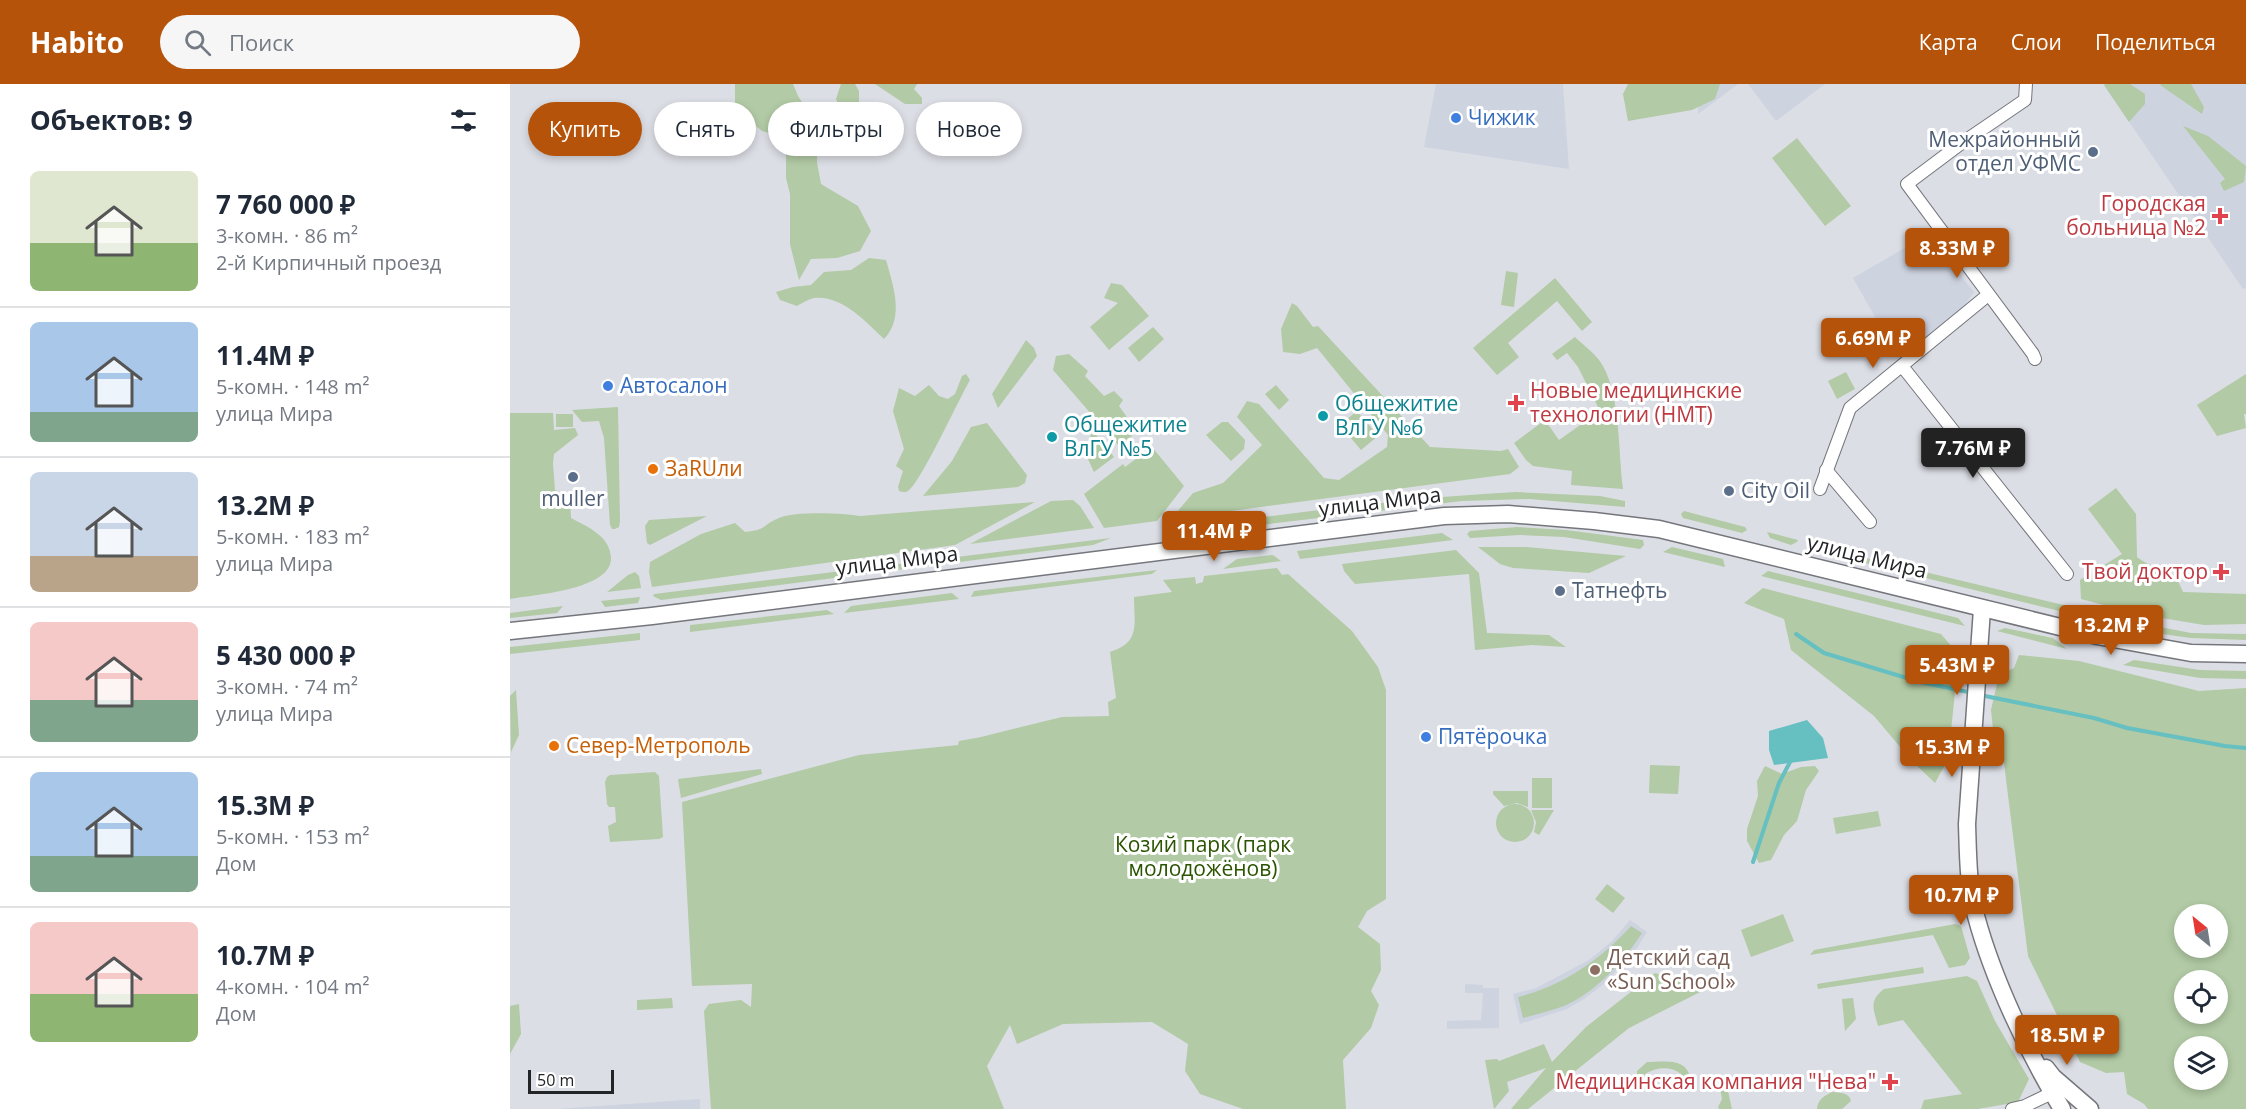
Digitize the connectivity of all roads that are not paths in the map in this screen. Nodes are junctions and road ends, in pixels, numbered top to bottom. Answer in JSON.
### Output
{"nodes":[{"id":1,"x":2026,"y":84,"type":"edge"},
{"id":2,"x":1988,"y":295,"type":"junction"},
{"id":3,"x":2035,"y":359,"type":"dead end"},
{"id":4,"x":1902,"y":366,"type":"junction"},
{"id":5,"x":1826,"y":470,"type":"junction"},
{"id":6,"x":1820,"y":489,"type":"dead end"},
{"id":7,"x":1870,"y":522,"type":"dead end"},
{"id":8,"x":2067,"y":574,"type":"dead end"},
{"id":9,"x":1982,"y":609,"type":"junction"},
{"id":10,"x":510,"y":631,"type":"edge"},
{"id":11,"x":2246,"y":654,"type":"edge"},
{"id":12,"x":2058,"y":1090,"type":"junction"},
{"id":13,"x":2012,"y":1109,"type":"edge"},
{"id":14,"x":2062,"y":1109,"type":"edge"},
{"id":15,"x":2090,"y":1109,"type":"edge"}],
"edges":[{"from":1,"to":2,"type":"street"},
{"from":2,"to":3,"type":"street"},
{"from":2,"to":4,"type":"street"},
{"from":4,"to":5,"type":"street"},
{"from":4,"to":8,"type":"street"},
{"from":5,"to":6,"type":"street"},
{"from":5,"to":7,"type":"street"},
{"from":9,"to":10,"type":"main road","name":"улица Мира"},
{"from":9,"to":11,"type":"main road","name":"улица Мира"},
{"from":9,"to":12,"type":"main road"},
{"from":12,"to":13,"type":"street"},
{"from":12,"to":14,"type":"main road"},
{"from":12,"to":15,"type":"main road"}]}
